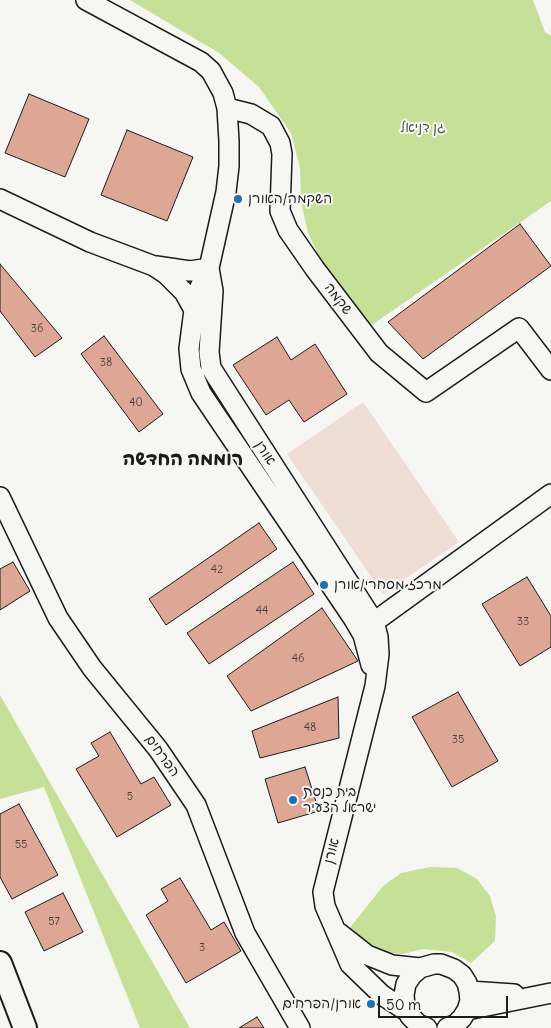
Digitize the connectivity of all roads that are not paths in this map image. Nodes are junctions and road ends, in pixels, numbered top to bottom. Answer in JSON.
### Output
{"nodes":[{"id":1,"x":86,"y":0,"type":"edge"},
{"id":2,"x":227,"y":108,"type":"junction"},
{"id":3,"x":0,"y":199,"type":"edge"},
{"id":4,"x":154,"y":266,"type":"junction"},
{"id":5,"x":209,"y":268,"type":"junction"},
{"id":6,"x":194,"y":310,"type":"junction"},
{"id":7,"x":551,"y":370,"type":"edge"},
{"id":8,"x":551,"y":494,"type":"edge"},
{"id":9,"x":0,"y":497,"type":"edge"},
{"id":10,"x":353,"y":618,"type":"junction"},
{"id":11,"x":374,"y":622,"type":"junction"},
{"id":12,"x":375,"y":686,"type":"junction"},
{"id":13,"x":334,"y":928,"type":"junction"},
{"id":14,"x":0,"y":962,"type":"edge"},
{"id":15,"x":420,"y":968,"type":"junction"},
{"id":16,"x":542,"y":994,"type":"edge"},
{"id":17,"x":468,"y":1000,"type":"junction"},
{"id":18,"x":418,"y":1023,"type":"edge"},
{"id":19,"x":25,"y":1028,"type":"edge"},
{"id":20,"x":300,"y":1028,"type":"edge"},
{"id":21,"x":447,"y":1028,"type":"edge"}],
"edges":[{"from":1,"to":2,"type":"street"},
{"from":2,"to":5,"type":"street"},
{"from":2,"to":7,"type":"street","name":"שקמה"},
{"from":3,"to":4,"type":"street"},
{"from":4,"to":5,"type":"street"},
{"from":4,"to":6,"type":"street"},
{"from":5,"to":6,"type":"street","name":"אורן"},
{"from":5,"to":11,"type":"street","name":"אורן"},
{"from":6,"to":10,"type":"street","name":"אורן"},
{"from":8,"to":11,"type":"street"},
{"from":9,"to":20,"type":"street","name":"הפרחים"},
{"from":10,"to":11,"type":"street"},
{"from":10,"to":12,"type":"street","name":"אורן"},
{"from":11,"to":12,"type":"street","name":"אורן"},
{"from":12,"to":13,"type":"street","name":"אורן"},
{"from":13,"to":15,"type":"street","name":"אורן"},
{"from":13,"to":18,"type":"street","name":"אורן"},
{"from":14,"to":19,"type":"street"},
{"from":15,"to":17,"type":"street","name":"אורן"},
{"from":15,"to":18,"type":"street"},
{"from":16,"to":17,"type":"street"},
{"from":17,"to":21,"type":"street"}]}
